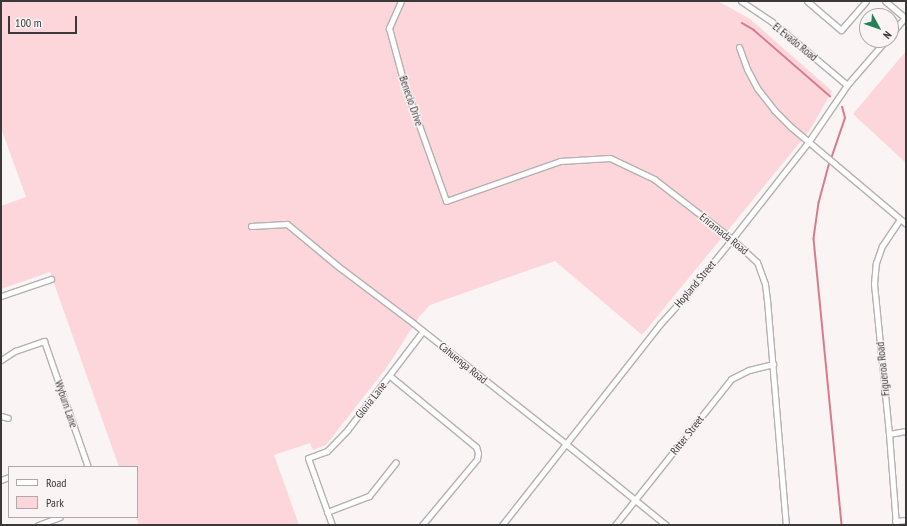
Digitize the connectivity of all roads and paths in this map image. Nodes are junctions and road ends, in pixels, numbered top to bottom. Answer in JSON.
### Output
{"nodes":[{"id":1,"x":402,"y":1,"type":"edge"},
{"id":2,"x":741,"y":1,"type":"edge"},
{"id":3,"x":807,"y":1,"type":"edge"},
{"id":4,"x":866,"y":1,"type":"edge"},
{"id":5,"x":885,"y":1,"type":"edge"},
{"id":6,"x":906,"y":17,"type":"edge"},
{"id":7,"x":899,"y":25,"type":"edge"},
{"id":8,"x":739,"y":47,"type":"dead end"},
{"id":9,"x":879,"y":48,"type":"edge"},
{"id":10,"x":847,"y":85,"type":"junction"},
{"id":11,"x":809,"y":141,"type":"junction"},
{"id":12,"x":446,"y":201,"type":"joint"},
{"id":13,"x":900,"y":219,"type":"junction"},
{"id":14,"x":906,"y":224,"type":"edge"},
{"id":15,"x":251,"y":226,"type":"dead end"},
{"id":16,"x":732,"y":239,"type":"junction"},
{"id":17,"x":51,"y":279,"type":"dead end"},
{"id":18,"x":1,"y":296,"type":"edge"},
{"id":19,"x":423,"y":331,"type":"junction"},
{"id":20,"x":1,"y":360,"type":"edge"},
{"id":21,"x":773,"y":364,"type":"junction"},
{"id":22,"x":390,"y":376,"type":"junction"},
{"id":23,"x":1,"y":416,"type":"edge"},
{"id":24,"x":8,"y":418,"type":"dead end"},
{"id":25,"x":906,"y":432,"type":"edge"},
{"id":26,"x":889,"y":434,"type":"junction"},
{"id":27,"x":566,"y":444,"type":"junction"},
{"id":28,"x":396,"y":462,"type":"dead end"},
{"id":29,"x":88,"y":466,"type":"edge"},
{"id":30,"x":635,"y":500,"type":"junction"},
{"id":31,"x":327,"y":512,"type":"junction"},
{"id":32,"x":57,"y":518,"type":"edge"},
{"id":33,"x":906,"y":520,"type":"edge"},
{"id":34,"x":895,"y":523,"type":"edge"},
{"id":35,"x":38,"y":525,"type":"edge"},
{"id":36,"x":332,"y":525,"type":"edge"},
{"id":37,"x":422,"y":525,"type":"edge"},
{"id":38,"x":502,"y":525,"type":"edge"},
{"id":39,"x":615,"y":525,"type":"edge"},
{"id":40,"x":666,"y":525,"type":"edge"},
{"id":41,"x":786,"y":525,"type":"edge"}],
"edges":[{"from":1,"to":12,"type":"street","name":"Benecio Drive"},
{"from":2,"to":10,"type":"street","name":"El Evado Road"},
{"from":3,"to":4,"type":"street"},
{"from":5,"to":6,"type":"street"},
{"from":6,"to":7,"type":"street"},
{"from":8,"to":11,"type":"street"},
{"from":9,"to":10,"type":"street","name":"Hopland Street"},
{"from":10,"to":11,"type":"street","name":"Hopland Street"},
{"from":11,"to":13,"type":"street"},
{"from":11,"to":16,"type":"street","name":"Hopland Street"},
{"from":12,"to":16,"type":"street","name":"Enramada Road"},
{"from":13,"to":14,"type":"street"},
{"from":13,"to":26,"type":"street","name":"Figueroa Road"},
{"from":15,"to":19,"type":"street","name":"Cahuenga Road"},
{"from":16,"to":21,"type":"street","name":"Enramada Road"},
{"from":16,"to":27,"type":"street","name":"Hopland Street"},
{"from":17,"to":18,"type":"street"},
{"from":19,"to":22,"type":"street","name":"Gloria Lane"},
{"from":19,"to":27,"type":"street","name":"Cahuenga Road"},
{"from":20,"to":29,"type":"street","name":"Wyburn Lane"},
{"from":21,"to":30,"type":"street","name":"Ritter Street"},
{"from":21,"to":41,"type":"street","name":"Enramada Road"},
{"from":22,"to":31,"type":"street","name":"Gloria Lane"},
{"from":22,"to":37,"type":"street"},
{"from":23,"to":24,"type":"street"},
{"from":25,"to":26,"type":"street"},
{"from":26,"to":34,"type":"street","name":"Figueroa Road"},
{"from":27,"to":30,"type":"street","name":"Cahuenga Road"},
{"from":27,"to":38,"type":"street","name":"Hopland Street"},
{"from":28,"to":31,"type":"street"},
{"from":30,"to":39,"type":"street","name":"Ritter Street"},
{"from":30,"to":40,"type":"street","name":"Cahuenga Road"},
{"from":31,"to":36,"type":"street"},
{"from":32,"to":35,"type":"street"},
{"from":33,"to":34,"type":"street"}]}
